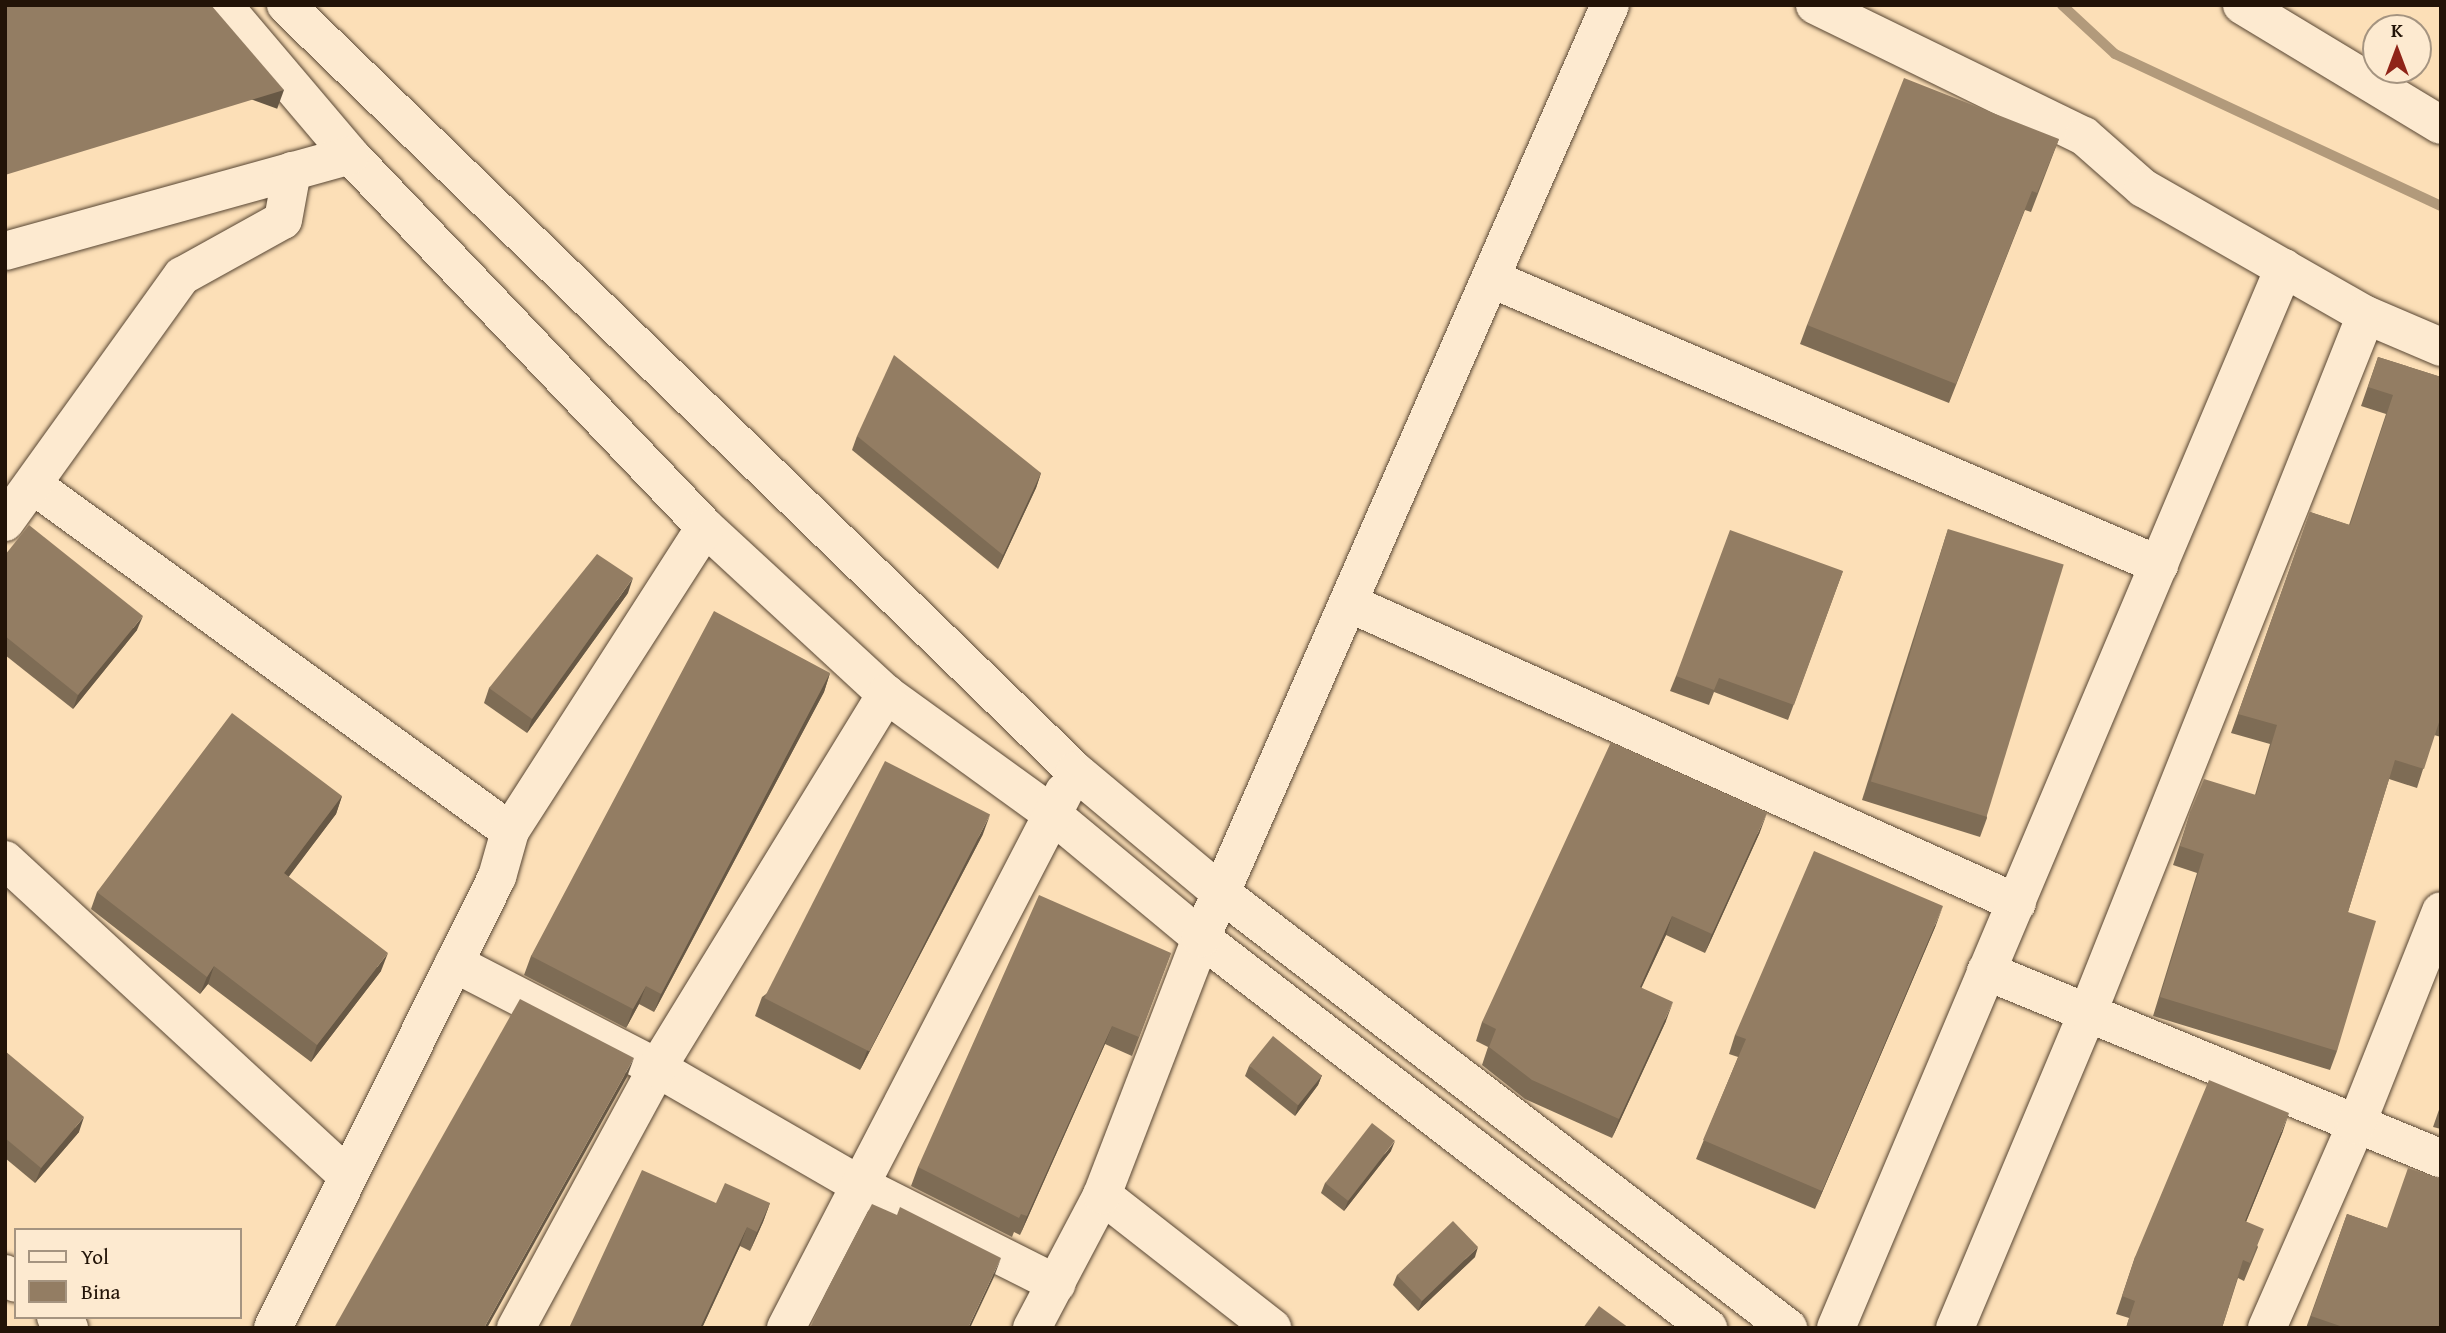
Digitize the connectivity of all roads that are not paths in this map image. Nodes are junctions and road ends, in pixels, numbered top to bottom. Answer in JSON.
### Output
{"nodes":[{"id":1,"x":223,"y":5,"type":"edge"},
{"id":2,"x":286,"y":5,"type":"edge"},
{"id":3,"x":1609,"y":5,"type":"edge"},
{"id":4,"x":1815,"y":5,"type":"edge"},
{"id":5,"x":2242,"y":5,"type":"edge"},
{"id":6,"x":2441,"y":124,"type":"edge"},
{"id":7,"x":350,"y":155,"type":"junction"},
{"id":8,"x":292,"y":171,"type":"junction"},
{"id":9,"x":5,"y":251,"type":"edge"},
{"id":10,"x":2284,"y":268,"type":"junction"},
{"id":11,"x":1492,"y":279,"type":"junction"},
{"id":12,"x":2366,"y":315,"type":"junction"},
{"id":13,"x":2441,"y":347,"type":"edge"},
{"id":14,"x":33,"y":485,"type":"junction"},
{"id":15,"x":5,"y":523,"type":"edge"},
{"id":16,"x":705,"y":527,"type":"junction"},
{"id":17,"x":2159,"y":565,"type":"junction"},
{"id":18,"x":1351,"y":604,"type":"junction"},
{"id":19,"x":886,"y":694,"type":"junction"},
{"id":20,"x":1075,"y":771,"type":"junction"},
{"id":21,"x":1053,"y":815,"type":"junction"},
{"id":22,"x":510,"y":831,"type":"junction"},
{"id":23,"x":5,"y":860,"type":"edge"},
{"id":24,"x":1221,"y":893,"type":"junction"},
{"id":25,"x":2017,"y":903,"type":"junction"},
{"id":26,"x":2441,"y":911,"type":"edge"},
{"id":27,"x":1201,"y":938,"type":"junction"},
{"id":28,"x":454,"y":963,"type":"junction"},
{"id":29,"x":1986,"y":971,"type":"junction"},
{"id":30,"x":2088,"y":1012,"type":"junction"},
{"id":31,"x":657,"y":1068,"type":"junction"},
{"id":32,"x":2356,"y":1125,"type":"junction"},
{"id":33,"x":2441,"y":1159,"type":"edge"},
{"id":34,"x":348,"y":1176,"type":"junction"},
{"id":35,"x":860,"y":1185,"type":"junction"},
{"id":36,"x":1102,"y":1195,"type":"junction"},
{"id":37,"x":1057,"y":1284,"type":"junction"},
{"id":38,"x":273,"y":1328,"type":"edge"},
{"id":39,"x":516,"y":1328,"type":"edge"},
{"id":40,"x":786,"y":1328,"type":"edge"},
{"id":41,"x":1032,"y":1328,"type":"edge"},
{"id":42,"x":1272,"y":1328,"type":"edge"},
{"id":43,"x":1708,"y":1328,"type":"edge"},
{"id":44,"x":1788,"y":1328,"type":"edge"},
{"id":45,"x":1836,"y":1328,"type":"edge"},
{"id":46,"x":1955,"y":1328,"type":"edge"},
{"id":47,"x":2267,"y":1328,"type":"edge"}],
"edges":[{"from":1,"to":7,"type":"street"},
{"from":2,"to":20,"type":"street"},
{"from":3,"to":11,"type":"street"},
{"from":4,"to":10,"type":"street"},
{"from":5,"to":6,"type":"street"},
{"from":7,"to":8,"type":"street"},
{"from":7,"to":16,"type":"street"},
{"from":8,"to":9,"type":"street"},
{"from":8,"to":14,"type":"street"},
{"from":10,"to":12,"type":"street"},
{"from":10,"to":17,"type":"street"},
{"from":11,"to":17,"type":"street"},
{"from":11,"to":18,"type":"street"},
{"from":12,"to":13,"type":"street"},
{"from":12,"to":30,"type":"street"},
{"from":14,"to":15,"type":"street"},
{"from":14,"to":22,"type":"street"},
{"from":16,"to":19,"type":"street"},
{"from":16,"to":22,"type":"street"},
{"from":17,"to":25,"type":"street"},
{"from":18,"to":24,"type":"street"},
{"from":18,"to":25,"type":"street"},
{"from":19,"to":21,"type":"street"},
{"from":19,"to":31,"type":"street"},
{"from":20,"to":21,"type":"street"},
{"from":20,"to":24,"type":"street"},
{"from":21,"to":27,"type":"street"},
{"from":21,"to":35,"type":"street"},
{"from":22,"to":28,"type":"street"},
{"from":23,"to":34,"type":"street"},
{"from":24,"to":27,"type":"street"},
{"from":24,"to":44,"type":"street"},
{"from":25,"to":29,"type":"street"},
{"from":26,"to":32,"type":"street"},
{"from":27,"to":36,"type":"street"},
{"from":27,"to":43,"type":"street"},
{"from":28,"to":31,"type":"street"},
{"from":28,"to":34,"type":"street"},
{"from":29,"to":30,"type":"street"},
{"from":29,"to":45,"type":"street"},
{"from":30,"to":32,"type":"street"},
{"from":30,"to":46,"type":"street"},
{"from":31,"to":35,"type":"street"},
{"from":31,"to":39,"type":"street"},
{"from":32,"to":33,"type":"street"},
{"from":32,"to":47,"type":"street"},
{"from":34,"to":38,"type":"street"},
{"from":35,"to":37,"type":"street"},
{"from":35,"to":40,"type":"street"},
{"from":36,"to":37,"type":"street"},
{"from":36,"to":42,"type":"street"},
{"from":37,"to":41,"type":"street"}]}
